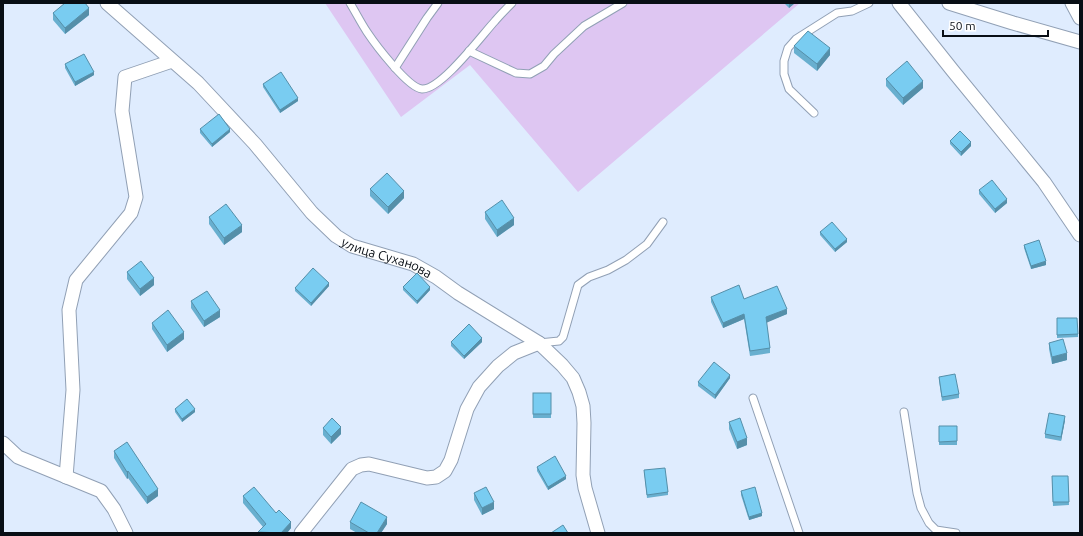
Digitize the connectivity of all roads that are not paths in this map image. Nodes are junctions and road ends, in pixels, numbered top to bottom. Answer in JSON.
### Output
{"nodes":[{"id":1,"x":108,"y":3,"type":"edge"},
{"id":2,"x":350,"y":3,"type":"edge"},
{"id":3,"x":438,"y":3,"type":"edge"},
{"id":4,"x":512,"y":3,"type":"edge"},
{"id":5,"x":623,"y":3,"type":"edge"},
{"id":6,"x":869,"y":3,"type":"edge"},
{"id":7,"x":899,"y":3,"type":"edge"},
{"id":8,"x":949,"y":3,"type":"edge"},
{"id":9,"x":1072,"y":3,"type":"edge"},
{"id":10,"x":1080,"y":18,"type":"edge"},
{"id":11,"x":1080,"y":42,"type":"edge"},
{"id":12,"x":469,"y":52,"type":"junction"},
{"id":13,"x":172,"y":61,"type":"junction"},
{"id":14,"x":395,"y":68,"type":"junction"},
{"id":15,"x":814,"y":113,"type":"dead end"},
{"id":16,"x":663,"y":222,"type":"dead end"},
{"id":17,"x":1080,"y":235,"type":"edge"},
{"id":18,"x":539,"y":343,"type":"junction"},
{"id":19,"x":753,"y":398,"type":"dead end"},
{"id":20,"x":904,"y":412,"type":"dead end"},
{"id":21,"x":3,"y":443,"type":"edge"},
{"id":22,"x":66,"y":477,"type":"junction"},
{"id":23,"x":126,"y":533,"type":"edge"},
{"id":24,"x":301,"y":533,"type":"edge"},
{"id":25,"x":598,"y":533,"type":"edge"},
{"id":26,"x":799,"y":533,"type":"edge"},
{"id":27,"x":956,"y":533,"type":"edge"}],
"edges":[{"from":1,"to":13,"type":"street","name":"улица Суханова"},
{"from":2,"to":14,"type":"lane"},
{"from":3,"to":14,"type":"lane"},
{"from":4,"to":12,"type":"lane"},
{"from":5,"to":12,"type":"lane"},
{"from":6,"to":15,"type":"lane"},
{"from":7,"to":17,"type":"street"},
{"from":8,"to":11,"type":"street"},
{"from":9,"to":10,"type":"street"},
{"from":12,"to":14,"type":"lane"},
{"from":13,"to":18,"type":"street","name":"улица Суханова"},
{"from":13,"to":22,"type":"street"},
{"from":16,"to":18,"type":"lane"},
{"from":18,"to":24,"type":"street"},
{"from":18,"to":25,"type":"street","name":"улица Суханова"},
{"from":19,"to":26,"type":"lane"},
{"from":20,"to":27,"type":"lane"},
{"from":21,"to":22,"type":"street"},
{"from":22,"to":23,"type":"street"}]}
